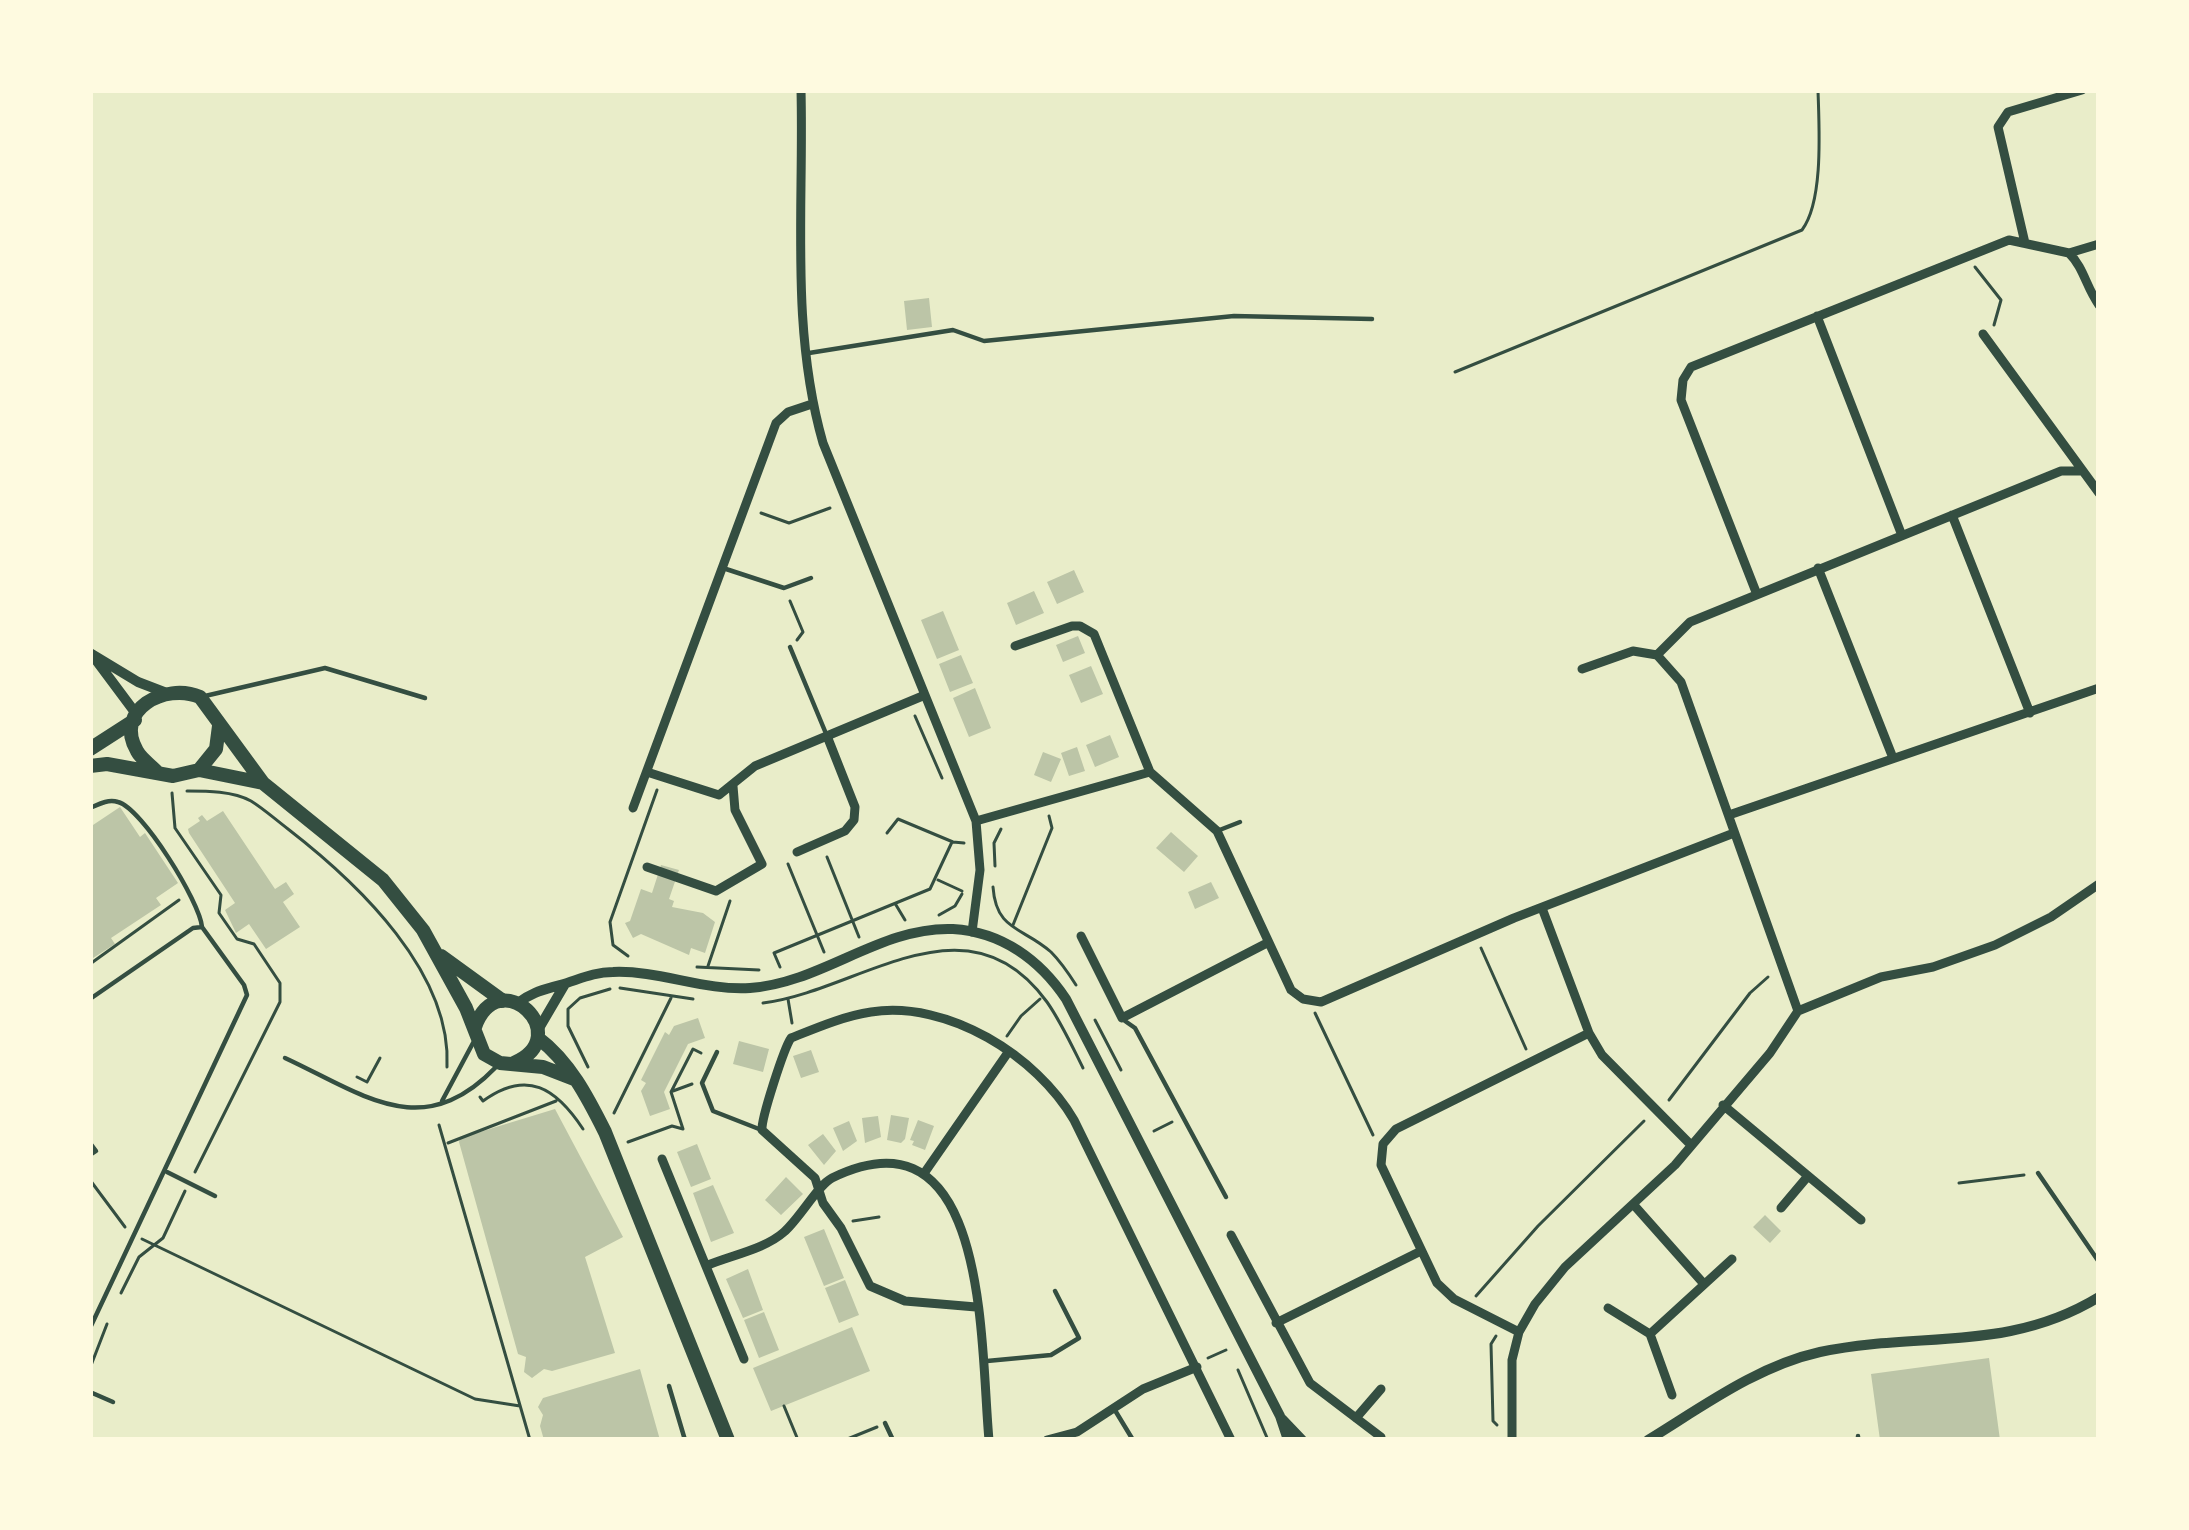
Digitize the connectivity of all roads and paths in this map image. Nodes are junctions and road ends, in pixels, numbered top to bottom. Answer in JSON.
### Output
{"nodes":[{"id":1,"x":801,"y":90,"type":"edge"},
{"id":2,"x":1818,"y":90,"type":"edge"},
{"id":3,"x":2082,"y":90,"type":"edge"},
{"id":4,"x":2025,"y":243,"type":"junction"},
{"id":5,"x":2099,"y":244,"type":"edge"},
{"id":6,"x":2069,"y":253,"type":"junction"},
{"id":7,"x":1968,"y":257,"type":"junction"},
{"id":8,"x":2099,"y":304,"type":"edge"},
{"id":9,"x":1817,"y":316,"type":"junction"},
{"id":10,"x":1372,"y":319,"type":"dead end"},
{"id":11,"x":1984,"y":334,"type":"joint"},
{"id":12,"x":804,"y":354,"type":"junction"},
{"id":13,"x":1455,"y":372,"type":"dead end"},
{"id":14,"x":812,"y":404,"type":"junction"},
{"id":15,"x":2083,"y":471,"type":"junction"},
{"id":16,"x":2099,"y":493,"type":"edge"},
{"id":17,"x":830,"y":508,"type":"dead end"},
{"id":18,"x":759,"y":512,"type":"dead end"},
{"id":19,"x":1952,"y":514,"type":"junction"},
{"id":20,"x":1901,"y":533,"type":"junction"},
{"id":21,"x":722,"y":567,"type":"junction"},
{"id":22,"x":1819,"y":568,"type":"junction"},
{"id":23,"x":811,"y":578,"type":"dead end"},
{"id":24,"x":784,"y":588,"type":"junction"},
{"id":25,"x":1756,"y":592,"type":"junction"},
{"id":26,"x":1015,"y":646,"type":"dead end"},
{"id":27,"x":790,"y":647,"type":"joint"},
{"id":28,"x":91,"y":654,"type":"edge"},
{"id":29,"x":1657,"y":655,"type":"junction"},
{"id":30,"x":1582,"y":669,"type":"dead end"},
{"id":31,"x":2099,"y":688,"type":"edge"},
{"id":32,"x":164,"y":692,"type":"junction"},
{"id":33,"x":925,"y":694,"type":"junction"},
{"id":34,"x":200,"y":697,"type":"junction"},
{"id":35,"x":425,"y":698,"type":"dead end"},
{"id":36,"x":909,"y":701,"type":"junction"},
{"id":37,"x":2030,"y":713,"type":"junction"},
{"id":38,"x":136,"y":717,"type":"junction"},
{"id":39,"x":219,"y":725,"type":"junction"},
{"id":40,"x":827,"y":736,"type":"junction"},
{"id":41,"x":90,"y":749,"type":"edge"},
{"id":42,"x":1893,"y":758,"type":"junction"},
{"id":43,"x":90,"y":766,"type":"edge"},
{"id":44,"x":199,"y":770,"type":"junction"},
{"id":45,"x":158,"y":772,"type":"junction"},
{"id":46,"x":646,"y":772,"type":"junction"},
{"id":47,"x":1150,"y":772,"type":"junction"},
{"id":48,"x":661,"y":777,"type":"junction"},
{"id":49,"x":947,"y":780,"type":"dead end"},
{"id":50,"x":263,"y":783,"type":"junction"},
{"id":51,"x":733,"y":786,"type":"junction"},
{"id":52,"x":1047,"y":802,"type":"junction"},
{"id":53,"x":90,"y":808,"type":"edge"},
{"id":54,"x":633,"y":808,"type":"dead end"},
{"id":55,"x":1729,"y":815,"type":"junction"},
{"id":56,"x":976,"y":821,"type":"junction"},
{"id":57,"x":1240,"y":822,"type":"dead end"},
{"id":58,"x":1010,"y":824,"type":"dead end"},
{"id":59,"x":964,"y":828,"type":"dead end"},
{"id":60,"x":1217,"y":831,"type":"junction"},
{"id":61,"x":1734,"y":832,"type":"junction"},
{"id":62,"x":887,"y":833,"type":"dead end"},
{"id":63,"x":821,"y":842,"type":"junction"},
{"id":64,"x":952,"y":842,"type":"junction"},
{"id":65,"x":966,"y":843,"type":"junction"},
{"id":66,"x":797,"y":852,"type":"joint"},
{"id":67,"x":967,"y":856,"type":"dead end"},
{"id":68,"x":762,"y":863,"type":"junction"},
{"id":69,"x":788,"y":864,"type":"junction"},
{"id":70,"x":995,"y":866,"type":"dead end"},
{"id":71,"x":647,"y":867,"type":"dead end"},
{"id":72,"x":210,"y":878,"type":"junction"},
{"id":73,"x":936,"y":880,"type":"junction"},
{"id":74,"x":966,"y":880,"type":"dead end"},
{"id":75,"x":731,"y":882,"type":"junction"},
{"id":76,"x":2099,"y":884,"type":"edge"},
{"id":77,"x":993,"y":888,"type":"dead end"},
{"id":78,"x":189,"y":892,"type":"junction"},
{"id":79,"x":964,"y":892,"type":"junction"},
{"id":80,"x":896,"y":903,"type":"junction"},
{"id":81,"x":994,"y":907,"type":"dead end"},
{"id":82,"x":1542,"y":908,"type":"junction"},
{"id":83,"x":939,"y":915,"type":"dead end"},
{"id":84,"x":919,"y":917,"type":"dead end"},
{"id":85,"x":852,"y":920,"type":"junction"},
{"id":86,"x":202,"y":927,"type":"junction"},
{"id":87,"x":1013,"y":927,"type":"dead end"},
{"id":88,"x":972,"y":932,"type":"junction"},
{"id":89,"x":873,"y":933,"type":"dead end"},
{"id":90,"x":817,"y":935,"type":"junction"},
{"id":91,"x":1475,"y":935,"type":"junction"},
{"id":92,"x":1081,"y":936,"type":"dead end"},
{"id":93,"x":860,"y":939,"type":"junction"},
{"id":94,"x":1267,"y":943,"type":"junction"},
{"id":95,"x":848,"y":944,"type":"dead end"},
{"id":96,"x":835,"y":950,"type":"dead end"},
{"id":97,"x":437,"y":953,"type":"junction"},
{"id":98,"x":825,"y":954,"type":"junction"},
{"id":99,"x":628,"y":956,"type":"dead end"},
{"id":100,"x":813,"y":958,"type":"dead end"},
{"id":101,"x":90,"y":964,"type":"edge"},
{"id":102,"x":1782,"y":964,"type":"junction"},
{"id":103,"x":686,"y":965,"type":"dead end"},
{"id":104,"x":706,"y":968,"type":"junction"},
{"id":105,"x":780,"y":968,"type":"dead end"},
{"id":106,"x":763,"y":970,"type":"dead end"},
{"id":107,"x":566,"y":984,"type":"junction"},
{"id":108,"x":671,"y":996,"type":"junction"},
{"id":109,"x":1043,"y":997,"type":"junction"},
{"id":110,"x":90,"y":999,"type":"edge"},
{"id":111,"x":788,"y":999,"type":"junction"},
{"id":112,"x":699,"y":1000,"type":"dead end"},
{"id":113,"x":1308,"y":1000,"type":"junction"},
{"id":114,"x":510,"y":1002,"type":"junction"},
{"id":115,"x":752,"y":1003,"type":"dead end"},
{"id":116,"x":1798,"y":1011,"type":"junction"},
{"id":117,"x":1122,"y":1018,"type":"junction"},
{"id":118,"x":476,"y":1032,"type":"junction"},
{"id":119,"x":538,"y":1034,"type":"junction"},
{"id":120,"x":1589,"y":1034,"type":"junction"},
{"id":121,"x":795,"y":1036,"type":"junction"},
{"id":122,"x":1005,"y":1048,"type":"junction"},
{"id":123,"x":716,"y":1056,"type":"joint"},
{"id":124,"x":285,"y":1058,"type":"dead end"},
{"id":125,"x":380,"y":1058,"type":"dead end"},
{"id":126,"x":1532,"y":1062,"type":"junction"},
{"id":127,"x":507,"y":1063,"type":"junction"},
{"id":128,"x":446,"y":1067,"type":"dead end"},
{"id":129,"x":357,"y":1077,"type":"dead end"},
{"id":130,"x":574,"y":1079,"type":"junction"},
{"id":131,"x":1090,"y":1081,"type":"dead end"},
{"id":132,"x":597,"y":1082,"type":"dead end"},
{"id":133,"x":702,"y":1083,"type":"junction"},
{"id":134,"x":671,"y":1092,"type":"junction"},
{"id":135,"x":558,"y":1099,"type":"junction"},
{"id":136,"x":604,"y":1100,"type":"dead end"},
{"id":137,"x":442,"y":1101,"type":"junction"},
{"id":138,"x":483,"y":1101,"type":"dead end"},
{"id":139,"x":1724,"y":1105,"type":"junction"},
{"id":140,"x":1655,"y":1109,"type":"junction"},
{"id":141,"x":1184,"y":1116,"type":"junction"},
{"id":142,"x":439,"y":1125,"type":"dead end"},
{"id":143,"x":762,"y":1130,"type":"junction"},
{"id":144,"x":585,"y":1132,"type":"dead end"},
{"id":145,"x":1152,"y":1132,"type":"dead end"},
{"id":146,"x":90,"y":1143,"type":"edge"},
{"id":147,"x":447,"y":1144,"type":"junction"},
{"id":148,"x":624,"y":1144,"type":"dead end"},
{"id":149,"x":1383,"y":1144,"type":"junction"},
{"id":150,"x":1690,"y":1145,"type":"junction"},
{"id":151,"x":90,"y":1155,"type":"edge"},
{"id":152,"x":662,"y":1159,"type":"dead end"},
{"id":153,"x":165,"y":1171,"type":"junction"},
{"id":154,"x":926,"y":1172,"type":"junction"},
{"id":155,"x":2038,"y":1173,"type":"joint"},
{"id":156,"x":1808,"y":1176,"type":"junction"},
{"id":157,"x":90,"y":1180,"type":"edge"},
{"id":158,"x":189,"y":1183,"type":"junction"},
{"id":159,"x":1959,"y":1183,"type":"dead end"},
{"id":160,"x":819,"y":1191,"type":"junction"},
{"id":161,"x":215,"y":1196,"type":"dead end"},
{"id":162,"x":1226,"y":1197,"type":"dead end"},
{"id":163,"x":1633,"y":1204,"type":"junction"},
{"id":164,"x":1781,"y":1208,"type":"dead end"},
{"id":165,"x":880,"y":1217,"type":"dead end"},
{"id":166,"x":1861,"y":1220,"type":"dead end"},
{"id":167,"x":841,"y":1228,"type":"junction"},
{"id":168,"x":134,"y":1235,"type":"junction"},
{"id":169,"x":1231,"y":1235,"type":"dead end"},
{"id":170,"x":154,"y":1245,"type":"junction"},
{"id":171,"x":1419,"y":1252,"type":"junction"},
{"id":172,"x":1732,"y":1259,"type":"dead end"},
{"id":173,"x":2099,"y":1262,"type":"edge"},
{"id":174,"x":708,"y":1265,"type":"junction"},
{"id":175,"x":1704,"y":1284,"type":"junction"},
{"id":176,"x":1055,"y":1291,"type":"dead end"},
{"id":177,"x":119,"y":1297,"type":"dead end"},
{"id":178,"x":2099,"y":1298,"type":"edge"},
{"id":179,"x":1467,"y":1306,"type":"junction"},
{"id":180,"x":976,"y":1307,"type":"junction"},
{"id":181,"x":1608,"y":1308,"type":"dead end"},
{"id":182,"x":110,"y":1316,"type":"dead end"},
{"id":183,"x":1276,"y":1323,"type":"junction"},
{"id":184,"x":1503,"y":1324,"type":"junction"},
{"id":185,"x":90,"y":1328,"type":"edge"},
{"id":186,"x":1519,"y":1332,"type":"junction"},
{"id":187,"x":1650,"y":1334,"type":"junction"},
{"id":188,"x":1229,"y":1348,"type":"dead end"},
{"id":189,"x":744,"y":1359,"type":"dead end"},
{"id":190,"x":982,"y":1362,"type":"junction"},
{"id":191,"x":1237,"y":1366,"type":"dead end"},
{"id":192,"x":1197,"y":1367,"type":"junction"},
{"id":193,"x":90,"y":1368,"type":"edge"},
{"id":194,"x":669,"y":1385,"type":"dead end"},
{"id":195,"x":1381,"y":1389,"type":"dead end"},
{"id":196,"x":90,"y":1391,"type":"edge"},
{"id":197,"x":1672,"y":1395,"type":"dead end"},
{"id":198,"x":113,"y":1402,"type":"dead end"},
{"id":199,"x":520,"y":1406,"type":"junction"},
{"id":200,"x":784,"y":1406,"type":"dead end"},
{"id":201,"x":1113,"y":1407,"type":"junction"},
{"id":202,"x":1280,"y":1416,"type":"junction"},
{"id":203,"x":1356,"y":1418,"type":"junction"},
{"id":204,"x":885,"y":1424,"type":"joint"},
{"id":205,"x":1499,"y":1427,"type":"dead end"},
{"id":206,"x":1381,"y":1437,"type":"edge"},
{"id":207,"x":530,"y":1440,"type":"edge"},
{"id":208,"x":685,"y":1440,"type":"edge"},
{"id":209,"x":728,"y":1440,"type":"edge"},
{"id":210,"x":798,"y":1440,"type":"edge"},
{"id":211,"x":845,"y":1440,"type":"edge"},
{"id":212,"x":893,"y":1440,"type":"edge"},
{"id":213,"x":989,"y":1440,"type":"edge"},
{"id":214,"x":1047,"y":1440,"type":"edge"},
{"id":215,"x":1133,"y":1440,"type":"edge"},
{"id":216,"x":1231,"y":1440,"type":"edge"},
{"id":217,"x":1268,"y":1440,"type":"edge"},
{"id":218,"x":1288,"y":1440,"type":"edge"},
{"id":219,"x":1301,"y":1440,"type":"edge"},
{"id":220,"x":1512,"y":1440,"type":"edge"},
{"id":221,"x":1648,"y":1440,"type":"edge"}],
"edges":[{"from":1,"to":12,"type":"street"},
{"from":2,"to":13,"type":"path"},
{"from":3,"to":4,"type":"street"},
{"from":4,"to":6,"type":"street"},
{"from":4,"to":7,"type":"street"},
{"from":5,"to":6,"type":"street"},
{"from":6,"to":8,"type":"street"},
{"from":7,"to":9,"type":"street"},
{"from":7,"to":11,"type":"path"},
{"from":9,"to":20,"type":"street"},
{"from":9,"to":25,"type":"street"},
{"from":10,"to":12,"type":"lane"},
{"from":11,"to":15,"type":"street"},
{"from":12,"to":14,"type":"street"},
{"from":14,"to":21,"type":"street"},
{"from":14,"to":33,"type":"street"},
{"from":15,"to":16,"type":"street"},
{"from":15,"to":19,"type":"street"},
{"from":17,"to":18,"type":"path"},
{"from":19,"to":20,"type":"street"},
{"from":19,"to":37,"type":"street"},
{"from":20,"to":22,"type":"street"},
{"from":21,"to":24,"type":"lane"},
{"from":21,"to":46,"type":"street"},
{"from":22,"to":25,"type":"street"},
{"from":22,"to":42,"type":"street"},
{"from":23,"to":24,"type":"lane"},
{"from":24,"to":27,"type":"path"},
{"from":25,"to":29,"type":"street"},
{"from":26,"to":47,"type":"street"},
{"from":27,"to":40,"type":"lane"},
{"from":28,"to":32,"type":"street"},
{"from":28,"to":38,"type":"street"},
{"from":29,"to":30,"type":"street"},
{"from":29,"to":55,"type":"street"},
{"from":31,"to":37,"type":"street"},
{"from":32,"to":34,"type":"main road"},
{"from":32,"to":38,"type":"main road"},
{"from":33,"to":36,"type":"street"},
{"from":33,"to":56,"type":"street"},
{"from":34,"to":35,"type":"lane"},
{"from":34,"to":39,"type":"main road"},
{"from":36,"to":40,"type":"street"},
{"from":36,"to":49,"type":"path"},
{"from":37,"to":42,"type":"street"},
{"from":38,"to":41,"type":"main road"},
{"from":38,"to":45,"type":"main road"},
{"from":39,"to":44,"type":"main road"},
{"from":39,"to":50,"type":"main road"},
{"from":40,"to":51,"type":"street"},
{"from":40,"to":63,"type":"street"},
{"from":42,"to":55,"type":"street"},
{"from":43,"to":45,"type":"main road"},
{"from":44,"to":45,"type":"main road"},
{"from":44,"to":50,"type":"main road"},
{"from":46,"to":48,"type":"street"},
{"from":46,"to":54,"type":"street"},
{"from":47,"to":52,"type":"street"},
{"from":47,"to":60,"type":"street"},
{"from":48,"to":51,"type":"street"},
{"from":48,"to":99,"type":"path"},
{"from":50,"to":97,"type":"main road"},
{"from":51,"to":68,"type":"street"},
{"from":52,"to":56,"type":"street"},
{"from":52,"to":87,"type":"path"},
{"from":53,"to":78,"type":"lane"},
{"from":55,"to":61,"type":"street"},
{"from":56,"to":88,"type":"street"},
{"from":57,"to":60,"type":"lane"},
{"from":58,"to":70,"type":"path"},
{"from":59,"to":65,"type":"path"},
{"from":60,"to":94,"type":"street"},
{"from":61,"to":82,"type":"street"},
{"from":61,"to":102,"type":"street"},
{"from":62,"to":64,"type":"path"},
{"from":63,"to":66,"type":"street"},
{"from":63,"to":85,"type":"path"},
{"from":64,"to":65,"type":"path"},
{"from":64,"to":73,"type":"path"},
{"from":65,"to":67,"type":"path"},
{"from":66,"to":69,"type":"path"},
{"from":68,"to":69,"type":"path"},
{"from":68,"to":75,"type":"street"},
{"from":69,"to":90,"type":"path"},
{"from":71,"to":75,"type":"street"},
{"from":72,"to":78,"type":"path"},
{"from":72,"to":128,"type":"path"},
{"from":72,"to":158,"type":"path"},
{"from":73,"to":79,"type":"path"},
{"from":73,"to":80,"type":"path"},
{"from":74,"to":79,"type":"path"},
{"from":75,"to":104,"type":"path"},
{"from":76,"to":116,"type":"street"},
{"from":77,"to":81,"type":"path"},
{"from":78,"to":86,"type":"lane"},
{"from":78,"to":101,"type":"path"},
{"from":79,"to":83,"type":"path"},
{"from":80,"to":84,"type":"path"},
{"from":80,"to":85,"type":"path"},
{"from":82,"to":91,"type":"street"},
{"from":82,"to":120,"type":"street"},
{"from":85,"to":90,"type":"path"},
{"from":85,"to":93,"type":"path"},
{"from":86,"to":110,"type":"lane"},
{"from":86,"to":153,"type":"lane"},
{"from":88,"to":107,"type":"street"},
{"from":88,"to":202,"type":"street"},
{"from":89,"to":93,"type":"path"},
{"from":90,"to":98,"type":"path"},
{"from":90,"to":105,"type":"path"},
{"from":91,"to":113,"type":"street"},
{"from":91,"to":126,"type":"path"},
{"from":92,"to":117,"type":"street"},
{"from":93,"to":95,"type":"path"},
{"from":94,"to":113,"type":"street"},
{"from":94,"to":117,"type":"street"},
{"from":96,"to":98,"type":"path"},
{"from":97,"to":114,"type":"main road"},
{"from":97,"to":118,"type":"main road"},
{"from":98,"to":100,"type":"path"},
{"from":102,"to":116,"type":"street"},
{"from":102,"to":140,"type":"path"},
{"from":103,"to":104,"type":"path"},
{"from":104,"to":106,"type":"path"},
{"from":107,"to":114,"type":"street"},
{"from":107,"to":119,"type":"street"},
{"from":108,"to":112,"type":"path"},
{"from":108,"to":132,"type":"path"},
{"from":108,"to":136,"type":"path"},
{"from":109,"to":111,"type":"path"},
{"from":109,"to":122,"type":"path"},
{"from":109,"to":131,"type":"path"},
{"from":111,"to":115,"type":"path"},
{"from":111,"to":121,"type":"path"},
{"from":113,"to":149,"type":"path"},
{"from":114,"to":118,"type":"main road"},
{"from":114,"to":119,"type":"main road"},
{"from":116,"to":139,"type":"street"},
{"from":117,"to":141,"type":"lane"},
{"from":118,"to":127,"type":"main road"},
{"from":118,"to":137,"type":"lane"},
{"from":119,"to":127,"type":"main road"},
{"from":119,"to":130,"type":"main road"},
{"from":120,"to":126,"type":"street"},
{"from":120,"to":140,"type":"street"},
{"from":121,"to":122,"type":"street"},
{"from":121,"to":143,"type":"street"},
{"from":122,"to":154,"type":"street"},
{"from":122,"to":192,"type":"street"},
{"from":123,"to":133,"type":"lane"},
{"from":123,"to":134,"type":"path"},
{"from":124,"to":137,"type":"lane"},
{"from":125,"to":129,"type":"path"},
{"from":126,"to":149,"type":"street"},
{"from":127,"to":130,"type":"main road"},
{"from":127,"to":137,"type":"lane"},
{"from":130,"to":209,"type":"main road"},
{"from":133,"to":134,"type":"path"},
{"from":133,"to":143,"type":"lane"},
{"from":134,"to":148,"type":"path"},
{"from":135,"to":138,"type":"path"},
{"from":135,"to":144,"type":"path"},
{"from":135,"to":147,"type":"path"},
{"from":139,"to":150,"type":"street"},
{"from":139,"to":156,"type":"street"},
{"from":140,"to":150,"type":"street"},
{"from":140,"to":179,"type":"path"},
{"from":141,"to":145,"type":"path"},
{"from":141,"to":162,"type":"lane"},
{"from":142,"to":147,"type":"path"},
{"from":143,"to":160,"type":"street"},
{"from":146,"to":151,"type":"lane"},
{"from":147,"to":199,"type":"path"},
{"from":149,"to":171,"type":"street"},
{"from":150,"to":163,"type":"street"},
{"from":152,"to":174,"type":"street"},
{"from":153,"to":158,"type":"lane"},
{"from":153,"to":168,"type":"lane"},
{"from":154,"to":160,"type":"street"},
{"from":154,"to":180,"type":"street"},
{"from":155,"to":159,"type":"path"},
{"from":155,"to":173,"type":"lane"},
{"from":156,"to":164,"type":"street"},
{"from":156,"to":166,"type":"street"},
{"from":157,"to":168,"type":"path"},
{"from":158,"to":161,"type":"lane"},
{"from":158,"to":170,"type":"path"},
{"from":160,"to":167,"type":"street"},
{"from":160,"to":174,"type":"street"},
{"from":163,"to":175,"type":"street"},
{"from":163,"to":186,"type":"street"},
{"from":165,"to":167,"type":"path"},
{"from":167,"to":180,"type":"street"},
{"from":168,"to":170,"type":"path"},
{"from":168,"to":185,"type":"lane"},
{"from":169,"to":183,"type":"street"},
{"from":170,"to":177,"type":"path"},
{"from":170,"to":199,"type":"path"},
{"from":171,"to":179,"type":"street"},
{"from":171,"to":183,"type":"street"},
{"from":172,"to":175,"type":"street"},
{"from":174,"to":189,"type":"street"},
{"from":175,"to":187,"type":"street"},
{"from":176,"to":190,"type":"lane"},
{"from":178,"to":221,"type":"street"},
{"from":179,"to":184,"type":"street"},
{"from":180,"to":190,"type":"street"},
{"from":181,"to":187,"type":"street"},
{"from":182,"to":193,"type":"path"},
{"from":183,"to":203,"type":"street"},
{"from":184,"to":186,"type":"street"},
{"from":184,"to":205,"type":"path"},
{"from":186,"to":220,"type":"street"},
{"from":187,"to":197,"type":"street"},
{"from":188,"to":192,"type":"path"},
{"from":190,"to":213,"type":"street"},
{"from":191,"to":217,"type":"path"},
{"from":192,"to":201,"type":"street"},
{"from":192,"to":216,"type":"street"},
{"from":194,"to":208,"type":"lane"},
{"from":195,"to":203,"type":"street"},
{"from":196,"to":198,"type":"lane"},
{"from":199,"to":207,"type":"path"},
{"from":200,"to":210,"type":"path"},
{"from":201,"to":214,"type":"street"},
{"from":201,"to":215,"type":"lane"},
{"from":202,"to":218,"type":"street"},
{"from":202,"to":219,"type":"street"},
{"from":203,"to":206,"type":"street"},
{"from":204,"to":211,"type":"path"},
{"from":204,"to":212,"type":"lane"}]}
